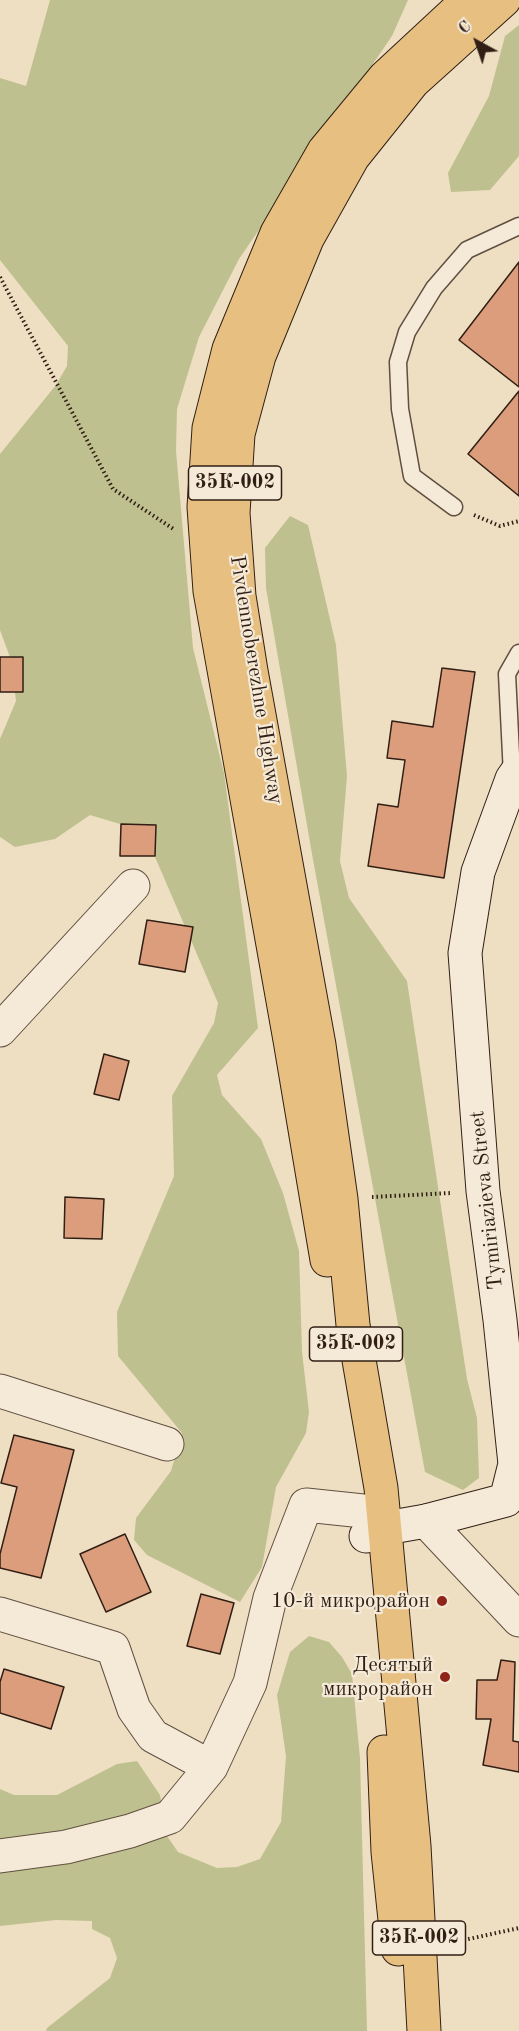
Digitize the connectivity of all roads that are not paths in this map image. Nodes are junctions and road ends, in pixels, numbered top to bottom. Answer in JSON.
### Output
{"nodes":[{"id":1,"x":468,"y":0,"type":"edge"},
{"id":2,"x":504,"y":0,"type":"edge"},
{"id":3,"x":519,"y":226,"type":"edge"},
{"id":4,"x":454,"y":507,"type":"road end"},
{"id":5,"x":519,"y":654,"type":"edge"},
{"id":6,"x":516,"y":774,"type":"edge"},
{"id":7,"x":134,"y":886,"type":"dead end"},
{"id":8,"x":0,"y":1030,"type":"edge"},
{"id":9,"x":0,"y":1391,"type":"edge"},
{"id":10,"x":168,"y":1444,"type":"dead end"},
{"id":11,"x":374,"y":1516,"type":"junction"},
{"id":12,"x":426,"y":1521,"type":"junction"},
{"id":13,"x":388,"y":1563,"type":"junction"},
{"id":14,"x":0,"y":1614,"type":"edge"},
{"id":15,"x":519,"y":1620,"type":"edge"},
{"id":16,"x":211,"y":1767,"type":"junction"},
{"id":17,"x":0,"y":1856,"type":"edge"},
{"id":18,"x":401,"y":2031,"type":"edge"},
{"id":19,"x":424,"y":2031,"type":"edge"}],
"edges":[{"from":1,"to":11,"type":"highway","name":"Pivdennoberezhne Highway","number":"35К-002"},
{"from":2,"to":11,"type":"highway","number":"35К-002"},
{"from":3,"to":4,"type":"lane"},
{"from":5,"to":6,"type":"lane"},
{"from":6,"to":12,"type":"street","name":"Tymiriazieva Street"},
{"from":7,"to":8,"type":"street"},
{"from":9,"to":10,"type":"street"},
{"from":11,"to":12,"type":"street"},
{"from":11,"to":13,"type":"highway","number":"35К-002"},
{"from":11,"to":16,"type":"street"},
{"from":11,"to":18,"type":"highway"},
{"from":12,"to":13,"type":"street"},
{"from":12,"to":15,"type":"street"},
{"from":13,"to":19,"type":"highway","number":"35К-002"},
{"from":14,"to":16,"type":"street"},
{"from":16,"to":17,"type":"street"}]}
